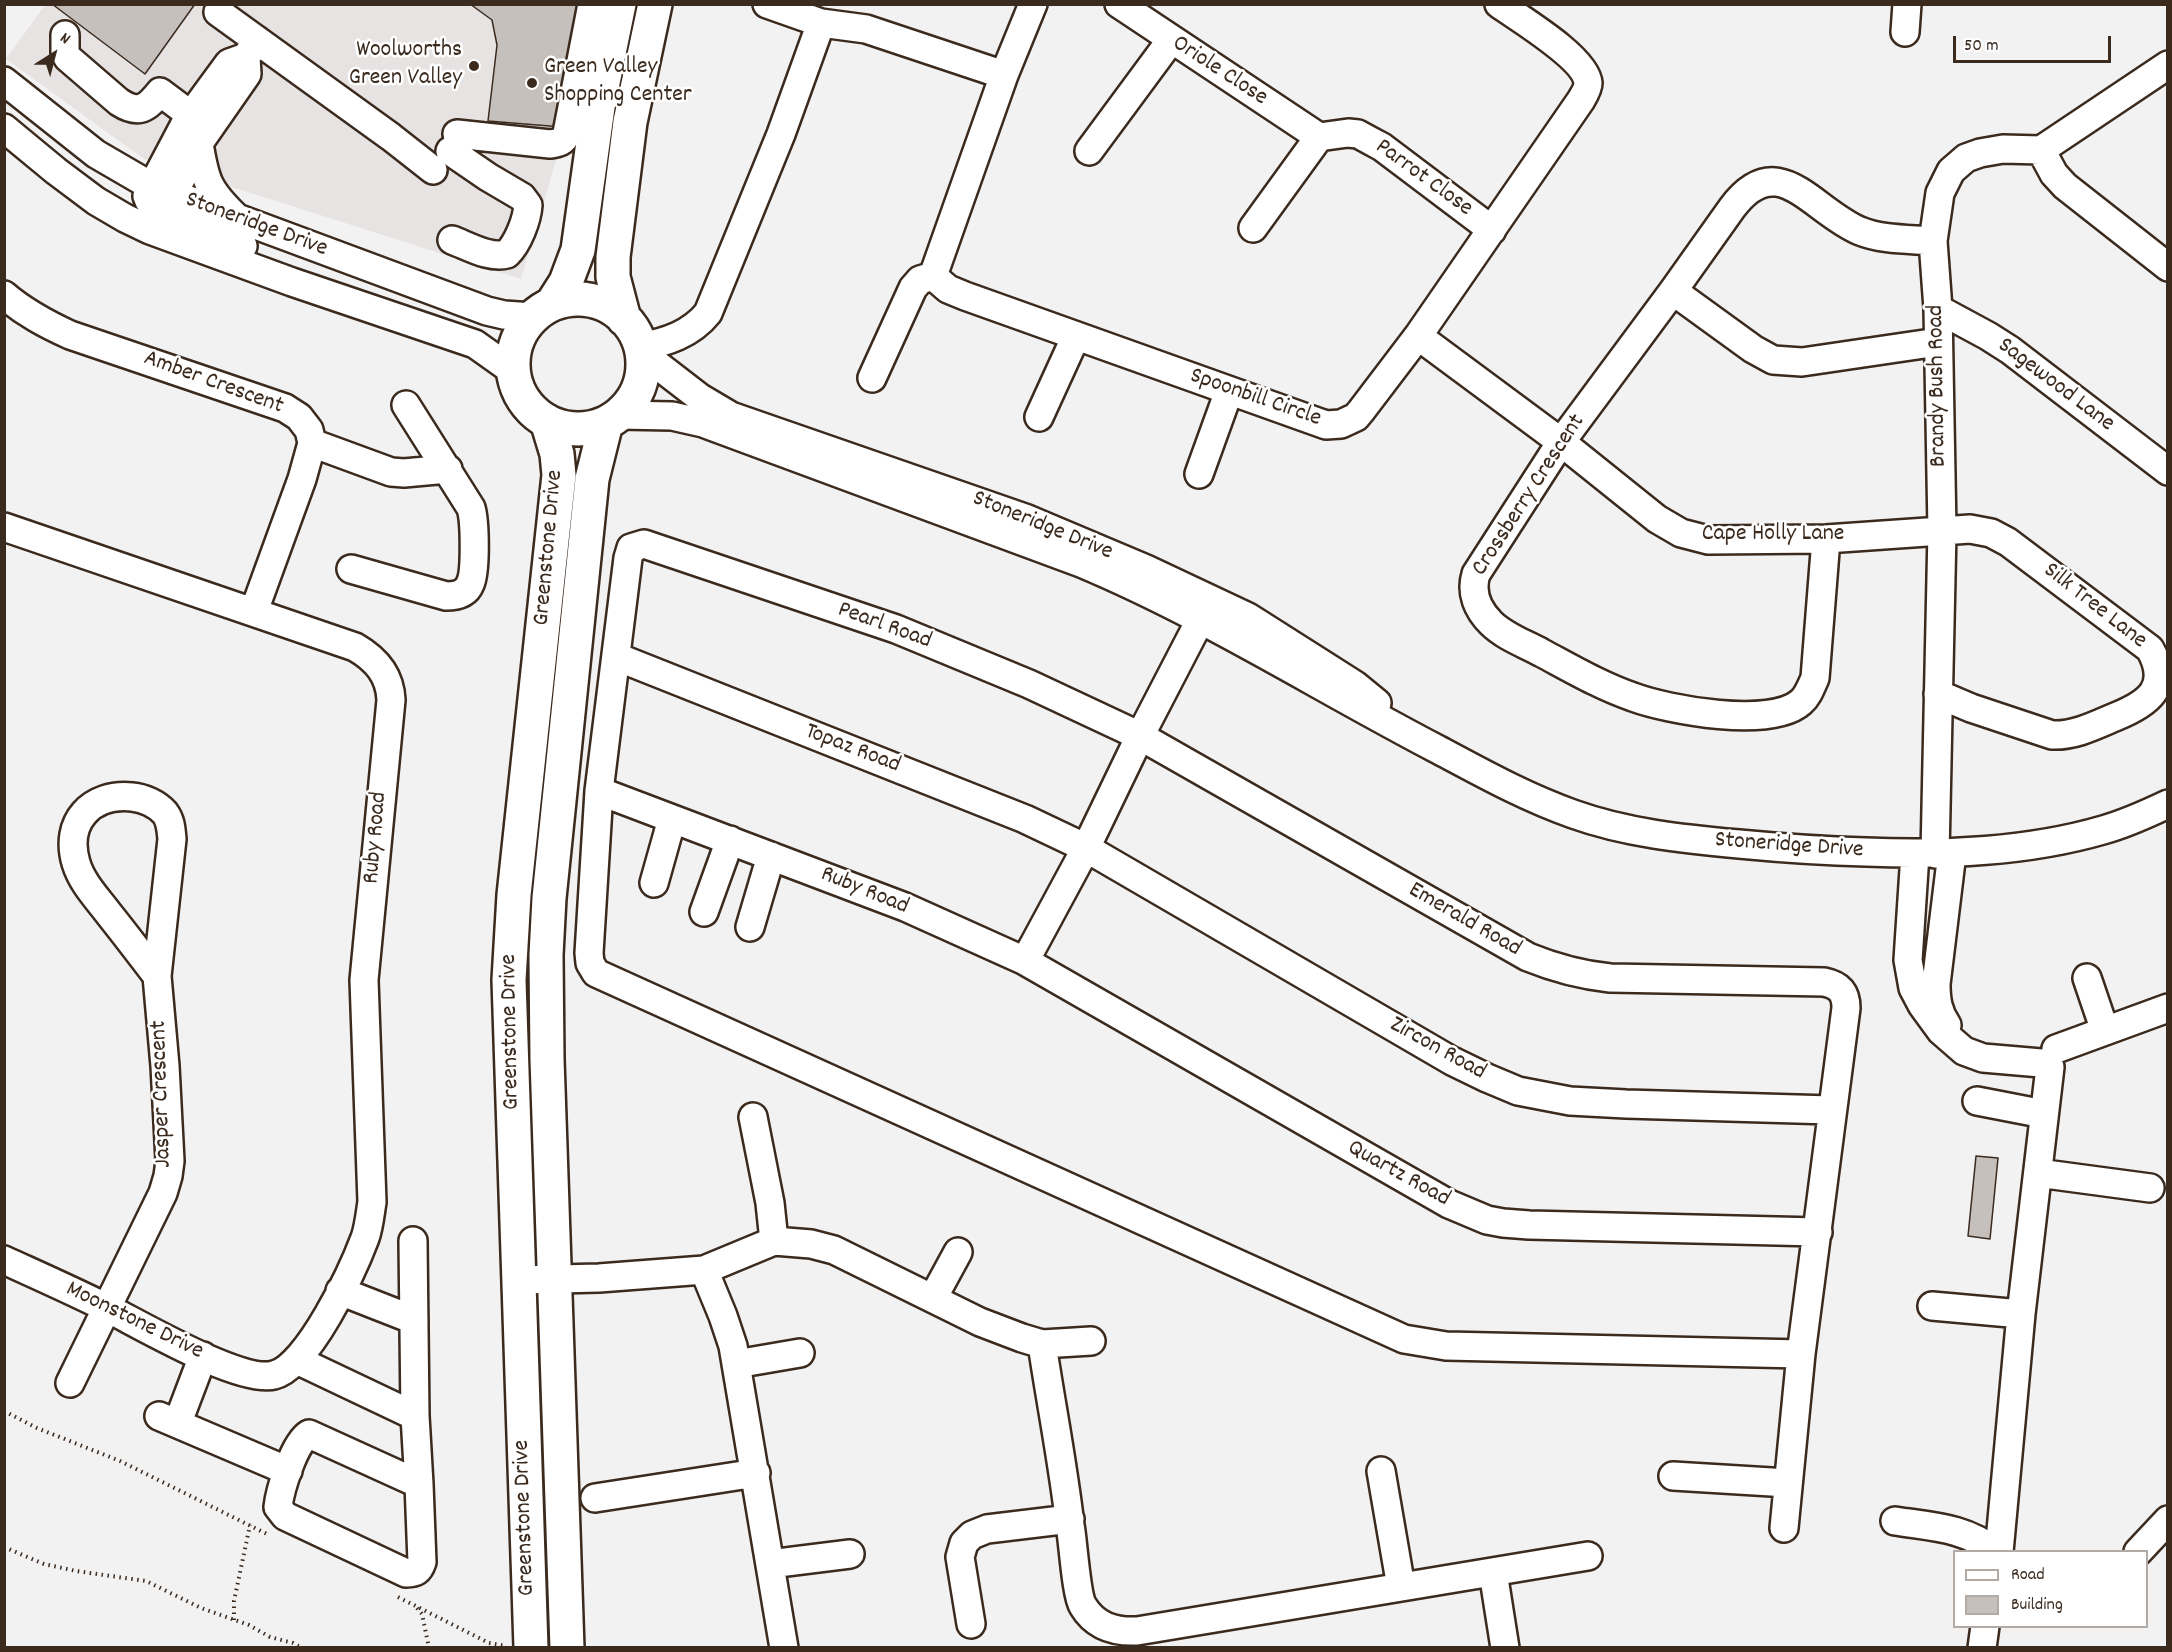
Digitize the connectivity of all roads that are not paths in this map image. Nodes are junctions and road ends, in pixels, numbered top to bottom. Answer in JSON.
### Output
{"nodes":[{"id":1,"x":592,"y":4,"type":"edge"},
{"id":2,"x":619,"y":4,"type":"edge"},
{"id":3,"x":656,"y":4,"type":"edge"},
{"id":4,"x":767,"y":4,"type":"edge"},
{"id":5,"x":1033,"y":4,"type":"edge"},
{"id":6,"x":1119,"y":4,"type":"edge"},
{"id":7,"x":1499,"y":4,"type":"edge"},
{"id":8,"x":1907,"y":4,"type":"edge"},
{"id":9,"x":218,"y":12,"type":"dead end"},
{"id":10,"x":821,"y":24,"type":"junction"},
{"id":11,"x":1905,"y":32,"type":"dead end"},
{"id":12,"x":64,"y":35,"type":"dead end"},
{"id":13,"x":1171,"y":40,"type":"junction"},
{"id":14,"x":252,"y":49,"type":"junction"},
{"id":15,"x":2168,"y":65,"type":"edge"},
{"id":16,"x":1004,"y":75,"type":"junction"},
{"id":17,"x":4,"y":81,"type":"edge"},
{"id":18,"x":192,"y":116,"type":"junction"},
{"id":19,"x":4,"y":128,"type":"edge"},
{"id":20,"x":1319,"y":138,"type":"junction"},
{"id":21,"x":188,"y":141,"type":"junction"},
{"id":22,"x":2041,"y":150,"type":"junction"},
{"id":23,"x":1089,"y":151,"type":"dead end"},
{"id":24,"x":447,"y":152,"type":"junction"},
{"id":25,"x":108,"y":161,"type":"junction"},
{"id":26,"x":162,"y":191,"type":"junction"},
{"id":27,"x":240,"y":221,"type":"junction"},
{"id":28,"x":1253,"y":228,"type":"dead end"},
{"id":29,"x":1492,"y":230,"type":"junction"},
{"id":30,"x":452,"y":240,"type":"dead end"},
{"id":31,"x":1933,"y":242,"type":"junction"},
{"id":32,"x":2168,"y":267,"type":"edge"},
{"id":33,"x":933,"y":276,"type":"junction"},
{"id":34,"x":292,"y":282,"type":"junction"},
{"id":35,"x":1673,"y":291,"type":"junction"},
{"id":36,"x":4,"y":295,"type":"edge"},
{"id":37,"x":1938,"y":309,"type":"junction"},
{"id":38,"x":543,"y":310,"type":"junction"},
{"id":39,"x":1076,"y":336,"type":"junction"},
{"id":40,"x":1418,"y":336,"type":"junction"},
{"id":41,"x":635,"y":339,"type":"junction"},
{"id":42,"x":1938,"y":342,"type":"junction"},
{"id":43,"x":513,"y":370,"type":"junction"},
{"id":44,"x":872,"y":378,"type":"dead end"},
{"id":45,"x":1229,"y":391,"type":"junction"},
{"id":46,"x":406,"y":405,"type":"dead end"},
{"id":47,"x":1039,"y":417,"type":"dead end"},
{"id":48,"x":612,"y":419,"type":"junction"},
{"id":49,"x":547,"y":421,"type":"junction"},
{"id":50,"x":1561,"y":442,"type":"junction"},
{"id":51,"x":312,"y":443,"type":"junction"},
{"id":52,"x":448,"y":469,"type":"junction"},
{"id":53,"x":2168,"y":471,"type":"edge"},
{"id":54,"x":1198,"y":474,"type":"dead end"},
{"id":55,"x":4,"y":527,"type":"edge"},
{"id":56,"x":1942,"y":531,"type":"junction"},
{"id":57,"x":1826,"y":538,"type":"junction"},
{"id":58,"x":351,"y":569,"type":"dead end"},
{"id":59,"x":1206,"y":609,"type":"junction"},
{"id":60,"x":254,"y":611,"type":"junction"},
{"id":61,"x":617,"y":657,"type":"junction"},
{"id":62,"x":1938,"y":706,"type":"junction"},
{"id":63,"x":1140,"y":736,"type":"junction"},
{"id":64,"x":599,"y":791,"type":"junction"},
{"id":65,"x":2168,"y":804,"type":"edge"},
{"id":66,"x":672,"y":819,"type":"junction"},
{"id":67,"x":730,"y":840,"type":"junction"},
{"id":68,"x":1086,"y":848,"type":"junction"},
{"id":69,"x":1934,"y":854,"type":"junction"},
{"id":70,"x":771,"y":856,"type":"junction"},
{"id":71,"x":654,"y":883,"type":"dead end"},
{"id":72,"x":704,"y":912,"type":"dead end"},
{"id":73,"x":750,"y":927,"type":"dead end"},
{"id":74,"x":1025,"y":961,"type":"junction"},
{"id":75,"x":157,"y":976,"type":"junction"},
{"id":76,"x":2087,"y":978,"type":"dead end"},
{"id":77,"x":2168,"y":1008,"type":"edge"},
{"id":78,"x":2105,"y":1031,"type":"junction"},
{"id":79,"x":2047,"y":1057,"type":"junction"},
{"id":80,"x":1977,"y":1101,"type":"dead end"},
{"id":81,"x":1831,"y":1110,"type":"junction"},
{"id":82,"x":2044,"y":1114,"type":"junction"},
{"id":83,"x":753,"y":1117,"type":"dead end"},
{"id":84,"x":2038,"y":1173,"type":"junction"},
{"id":85,"x":2150,"y":1188,"type":"dead end"},
{"id":86,"x":1818,"y":1232,"type":"junction"},
{"id":87,"x":413,"y":1241,"type":"dead end"},
{"id":88,"x":774,"y":1241,"type":"junction"},
{"id":89,"x":958,"y":1252,"type":"dead end"},
{"id":90,"x":4,"y":1260,"type":"edge"},
{"id":91,"x":704,"y":1270,"type":"junction"},
{"id":92,"x":518,"y":1280,"type":"junction"},
{"id":93,"x":555,"y":1280,"type":"junction"},
{"id":94,"x":340,"y":1291,"type":"junction"},
{"id":95,"x":933,"y":1298,"type":"junction"},
{"id":96,"x":1932,"y":1306,"type":"dead end"},
{"id":97,"x":107,"y":1308,"type":"junction"},
{"id":98,"x":2021,"y":1314,"type":"junction"},
{"id":99,"x":414,"y":1320,"type":"junction"},
{"id":100,"x":1091,"y":1341,"type":"dead end"},
{"id":101,"x":1042,"y":1344,"type":"junction"},
{"id":102,"x":800,"y":1353,"type":"dead end"},
{"id":103,"x":1801,"y":1354,"type":"junction"},
{"id":104,"x":203,"y":1356,"type":"junction"},
{"id":105,"x":297,"y":1360,"type":"junction"},
{"id":106,"x":736,"y":1364,"type":"junction"},
{"id":107,"x":267,"y":1376,"type":"joint"},
{"id":108,"x":70,"y":1383,"type":"dead end"},
{"id":109,"x":415,"y":1416,"type":"junction"},
{"id":110,"x":288,"y":1471,"type":"junction"},
{"id":111,"x":1381,"y":1471,"type":"dead end"},
{"id":112,"x":756,"y":1473,"type":"junction"},
{"id":113,"x":1672,"y":1476,"type":"dead end"},
{"id":114,"x":1788,"y":1483,"type":"junction"},
{"id":115,"x":420,"y":1484,"type":"junction"},
{"id":116,"x":595,"y":1498,"type":"dead end"},
{"id":117,"x":1070,"y":1519,"type":"junction"},
{"id":118,"x":2168,"y":1520,"type":"edge"},
{"id":119,"x":1895,"y":1521,"type":"dead end"},
{"id":120,"x":1784,"y":1528,"type":"dead end"},
{"id":121,"x":1995,"y":1550,"type":"edge"},
{"id":122,"x":1997,"y":1550,"type":"edge"},
{"id":123,"x":2139,"y":1550,"type":"edge"},
{"id":124,"x":850,"y":1554,"type":"dead end"},
{"id":125,"x":1588,"y":1556,"type":"dead end"},
{"id":126,"x":770,"y":1564,"type":"junction"},
{"id":127,"x":1493,"y":1572,"type":"junction"},
{"id":128,"x":1401,"y":1587,"type":"junction"},
{"id":129,"x":971,"y":1624,"type":"dead end"},
{"id":130,"x":1985,"y":1628,"type":"edge"},
{"id":131,"x":531,"y":1647,"type":"edge"},
{"id":132,"x":567,"y":1647,"type":"edge"},
{"id":133,"x":784,"y":1647,"type":"edge"},
{"id":134,"x":1505,"y":1647,"type":"edge"},
{"id":135,"x":1982,"y":1647,"type":"edge"}],
"edges":[{"from":1,"to":24,"type":"street"},
{"from":2,"to":38,"type":"main road"},
{"from":3,"to":41,"type":"main road"},
{"from":4,"to":10,"type":"street"},
{"from":5,"to":16,"type":"street"},
{"from":6,"to":13,"type":"street","name":"Oriole Close"},
{"from":7,"to":29,"type":"street","name":"Spoonbill Circle"},
{"from":8,"to":11,"type":"street"},
{"from":9,"to":14,"type":"street"},
{"from":10,"to":16,"type":"street"},
{"from":10,"to":41,"type":"street"},
{"from":12,"to":18,"type":"street"},
{"from":13,"to":20,"type":"street","name":"Oriole Close"},
{"from":13,"to":23,"type":"street"},
{"from":14,"to":18,"type":"street"},
{"from":14,"to":21,"type":"street"},
{"from":14,"to":24,"type":"street"},
{"from":15,"to":22,"type":"street"},
{"from":16,"to":33,"type":"street"},
{"from":17,"to":25,"type":"street","name":"Stoneridge Drive"},
{"from":18,"to":21,"type":"street"},
{"from":19,"to":34,"type":"street","name":"Stoneridge Drive"},
{"from":20,"to":28,"type":"street"},
{"from":20,"to":29,"type":"street","name":"Parrot Close"},
{"from":21,"to":25,"type":"street"},
{"from":21,"to":26,"type":"street"},
{"from":21,"to":27,"type":"street"},
{"from":22,"to":31,"type":"street","name":"Brandy Bush Road"},
{"from":22,"to":32,"type":"street"},
{"from":24,"to":30,"type":"street"},
{"from":25,"to":26,"type":"street","name":"Stoneridge Drive"},
{"from":26,"to":27,"type":"street","name":"Stoneridge Drive"},
{"from":26,"to":34,"type":"street"},
{"from":27,"to":38,"type":"street","name":"Stoneridge Drive"},
{"from":29,"to":40,"type":"street","name":"Spoonbill Circle"},
{"from":31,"to":35,"type":"street","name":"Crossberry Crescent"},
{"from":31,"to":37,"type":"street","name":"Brandy Bush Road"},
{"from":33,"to":39,"type":"street","name":"Spoonbill Circle"},
{"from":33,"to":44,"type":"street"},
{"from":34,"to":43,"type":"street","name":"Stoneridge Drive"},
{"from":35,"to":42,"type":"street"},
{"from":35,"to":50,"type":"street","name":"Crossberry Crescent"},
{"from":36,"to":51,"type":"street","name":"Amber Crescent"},
{"from":37,"to":42,"type":"street","name":"Brandy Bush Road"},
{"from":37,"to":53,"type":"street","name":"Sagewood Lane"},
{"from":38,"to":41,"type":"main road"},
{"from":38,"to":43,"type":"main road"},
{"from":39,"to":45,"type":"street","name":"Spoonbill Circle"},
{"from":39,"to":47,"type":"street"},
{"from":40,"to":45,"type":"street","name":"Spoonbill Circle"},
{"from":40,"to":50,"type":"street","name":"Cape Holly Lane"},
{"from":41,"to":48,"type":"main road"},
{"from":41,"to":59,"type":"street","name":"Stoneridge Drive"},
{"from":42,"to":56,"type":"street","name":"Brandy Bush Road"},
{"from":43,"to":49,"type":"main road"},
{"from":45,"to":54,"type":"street"},
{"from":46,"to":52,"type":"street"},
{"from":48,"to":49,"type":"main road"},
{"from":48,"to":59,"type":"street","name":"Stoneridge Drive"},
{"from":48,"to":93,"type":"main road","name":"Greenstone Drive"},
{"from":49,"to":92,"type":"main road","name":"Greenstone Drive"},
{"from":50,"to":57,"type":"street","name":"Cape Holly Lane"},
{"from":50,"to":57,"type":"street","name":"Crossberry Crescent"},
{"from":51,"to":52,"type":"street"},
{"from":51,"to":60,"type":"street"},
{"from":52,"to":58,"type":"street"},
{"from":55,"to":60,"type":"street","name":"Ruby Road"},
{"from":56,"to":57,"type":"street","name":"Cape Holly Lane"},
{"from":56,"to":62,"type":"street","name":"Brandy Bush Road"},
{"from":56,"to":62,"type":"street","name":"Silk Tree Lane"},
{"from":59,"to":63,"type":"street"},
{"from":59,"to":69,"type":"street","name":"Stoneridge Drive"},
{"from":60,"to":94,"type":"street","name":"Ruby Road"},
{"from":61,"to":63,"type":"street","name":"Pearl Road"},
{"from":61,"to":64,"type":"street"},
{"from":61,"to":68,"type":"street","name":"Topaz Road"},
{"from":62,"to":69,"type":"street","name":"Brandy Bush Road"},
{"from":63,"to":68,"type":"street"},
{"from":63,"to":81,"type":"street","name":"Emerald Road"},
{"from":64,"to":66,"type":"street","name":"Ruby Road"},
{"from":64,"to":103,"type":"street"},
{"from":65,"to":69,"type":"street","name":"Stoneridge Drive"},
{"from":66,"to":67,"type":"street","name":"Ruby Road"},
{"from":66,"to":71,"type":"street"},
{"from":67,"to":70,"type":"street","name":"Ruby Road"},
{"from":67,"to":72,"type":"street"},
{"from":68,"to":74,"type":"street"},
{"from":68,"to":81,"type":"street","name":"Zircon Road"},
{"from":69,"to":79,"type":"street"},
{"from":69,"to":79,"type":"street"},
{"from":70,"to":73,"type":"street"},
{"from":70,"to":74,"type":"street","name":"Ruby Road"},
{"from":74,"to":86,"type":"street","name":"Quartz Road"},
{"from":75,"to":75,"type":"street","name":"Jasper Crescent"},
{"from":75,"to":97,"type":"street","name":"Jasper Crescent"},
{"from":76,"to":78,"type":"street"},
{"from":77,"to":78,"type":"street"},
{"from":78,"to":79,"type":"street"},
{"from":79,"to":82,"type":"street"},
{"from":80,"to":82,"type":"street"},
{"from":81,"to":86,"type":"street"},
{"from":82,"to":84,"type":"street"},
{"from":83,"to":88,"type":"street"},
{"from":84,"to":85,"type":"street"},
{"from":84,"to":98,"type":"street"},
{"from":86,"to":103,"type":"street"},
{"from":87,"to":99,"type":"street"},
{"from":88,"to":91,"type":"street"},
{"from":88,"to":95,"type":"street"},
{"from":89,"to":95,"type":"street"},
{"from":90,"to":97,"type":"street","name":"Moonstone Drive"},
{"from":91,"to":93,"type":"street"},
{"from":91,"to":106,"type":"street"},
{"from":92,"to":93,"type":"street"},
{"from":92,"to":131,"type":"main road","name":"Greenstone Drive"},
{"from":93,"to":132,"type":"main road","name":"Greenstone Drive"},
{"from":94,"to":99,"type":"street"},
{"from":94,"to":105,"type":"street","name":"Ruby Road"},
{"from":95,"to":101,"type":"street"},
{"from":96,"to":98,"type":"street"},
{"from":97,"to":104,"type":"street","name":"Moonstone Drive"},
{"from":97,"to":108,"type":"street","name":"Jasper Crescent"},
{"from":98,"to":122,"type":"street"},
{"from":99,"to":109,"type":"street"},
{"from":100,"to":101,"type":"street"},
{"from":101,"to":117,"type":"street"},
{"from":102,"to":106,"type":"street"},
{"from":103,"to":114,"type":"street"},
{"from":104,"to":107,"type":"street","name":"Moonstone Drive"},
{"from":104,"to":110,"type":"street"},
{"from":105,"to":107,"type":"street","name":"Ruby Road"},
{"from":105,"to":109,"type":"street"},
{"from":106,"to":112,"type":"street"},
{"from":109,"to":115,"type":"street"},
{"from":110,"to":115,"type":"street"},
{"from":110,"to":115,"type":"street"},
{"from":111,"to":128,"type":"street"},
{"from":112,"to":116,"type":"street"},
{"from":112,"to":126,"type":"street"},
{"from":113,"to":114,"type":"street"},
{"from":114,"to":120,"type":"street"},
{"from":117,"to":128,"type":"street"},
{"from":117,"to":129,"type":"street"},
{"from":118,"to":123,"type":"street"},
{"from":119,"to":121,"type":"street"},
{"from":124,"to":126,"type":"street"},
{"from":125,"to":127,"type":"street"},
{"from":126,"to":133,"type":"street"},
{"from":127,"to":128,"type":"street"},
{"from":127,"to":134,"type":"street"},
{"from":130,"to":135,"type":"street"}]}
